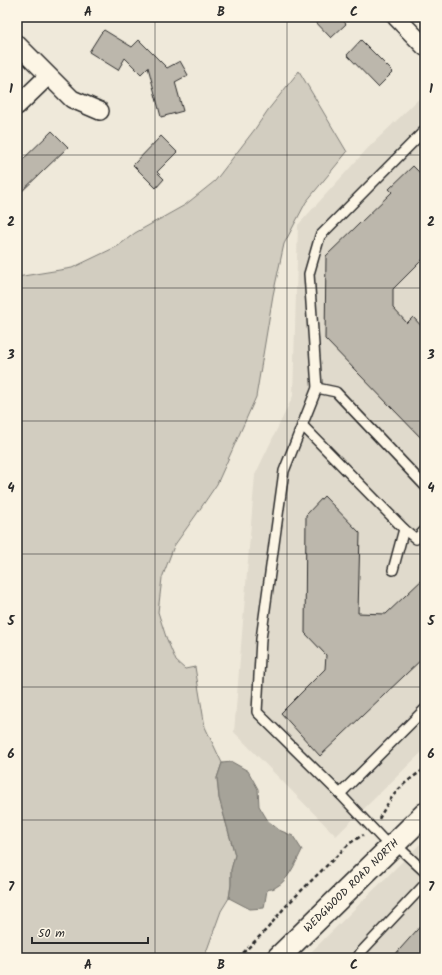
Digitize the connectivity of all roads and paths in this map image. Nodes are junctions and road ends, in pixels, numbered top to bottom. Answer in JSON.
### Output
{"nodes":[{"id":1,"x":396,"y":17,"type":"edge"},
{"id":2,"x":17,"y":44,"type":"edge"},
{"id":3,"x":425,"y":47,"type":"edge"},
{"id":4,"x":425,"y":64,"type":"edge"},
{"id":5,"x":425,"y":75,"type":"edge"},
{"id":6,"x":48,"y":76,"type":"junction"},
{"id":7,"x":17,"y":106,"type":"edge"},
{"id":8,"x":100,"y":111,"type":"dead end"},
{"id":9,"x":424,"y":133,"type":"edge"},
{"id":10,"x":317,"y":388,"type":"junction"},
{"id":11,"x":302,"y":425,"type":"junction"},
{"id":12,"x":425,"y":486,"type":"edge"},
{"id":13,"x":404,"y":529,"type":"junction"},
{"id":14,"x":425,"y":530,"type":"edge"},
{"id":15,"x":393,"y":570,"type":"dead end"},
{"id":16,"x":425,"y":709,"type":"edge"},
{"id":17,"x":425,"y":769,"type":"edge"},
{"id":18,"x":340,"y":794,"type":"junction"},
{"id":19,"x":425,"y":814,"type":"edge"},
{"id":20,"x":372,"y":828,"type":"junction"},
{"id":21,"x":393,"y":846,"type":"junction"},
{"id":22,"x":425,"y":872,"type":"edge"},
{"id":23,"x":425,"y":884,"type":"edge"},
{"id":24,"x":238,"y":958,"type":"edge"},
{"id":25,"x":278,"y":958,"type":"edge"},
{"id":26,"x":357,"y":958,"type":"edge"}],
"edges":[{"from":1,"to":3,"type":"street"},
{"from":2,"to":6,"type":"street"},
{"from":4,"to":5,"type":"path"},
{"from":6,"to":7,"type":"street"},
{"from":6,"to":8,"type":"street"},
{"from":9,"to":10,"type":"lane"},
{"from":10,"to":11,"type":"lane"},
{"from":10,"to":12,"type":"lane"},
{"from":11,"to":13,"type":"lane"},
{"from":11,"to":18,"type":"lane"},
{"from":13,"to":14,"type":"lane"},
{"from":13,"to":15,"type":"lane"},
{"from":16,"to":18,"type":"lane"},
{"from":17,"to":20,"type":"path"},
{"from":18,"to":20,"type":"lane"},
{"from":19,"to":21,"type":"street","name":"WEDGWOOD ROAD NORTH"},
{"from":20,"to":21,"type":"lane"},
{"from":20,"to":24,"type":"path"},
{"from":21,"to":22,"type":"lane"},
{"from":21,"to":25,"type":"street","name":"WEDGWOOD ROAD NORTH"},
{"from":23,"to":26,"type":"lane"}]}
